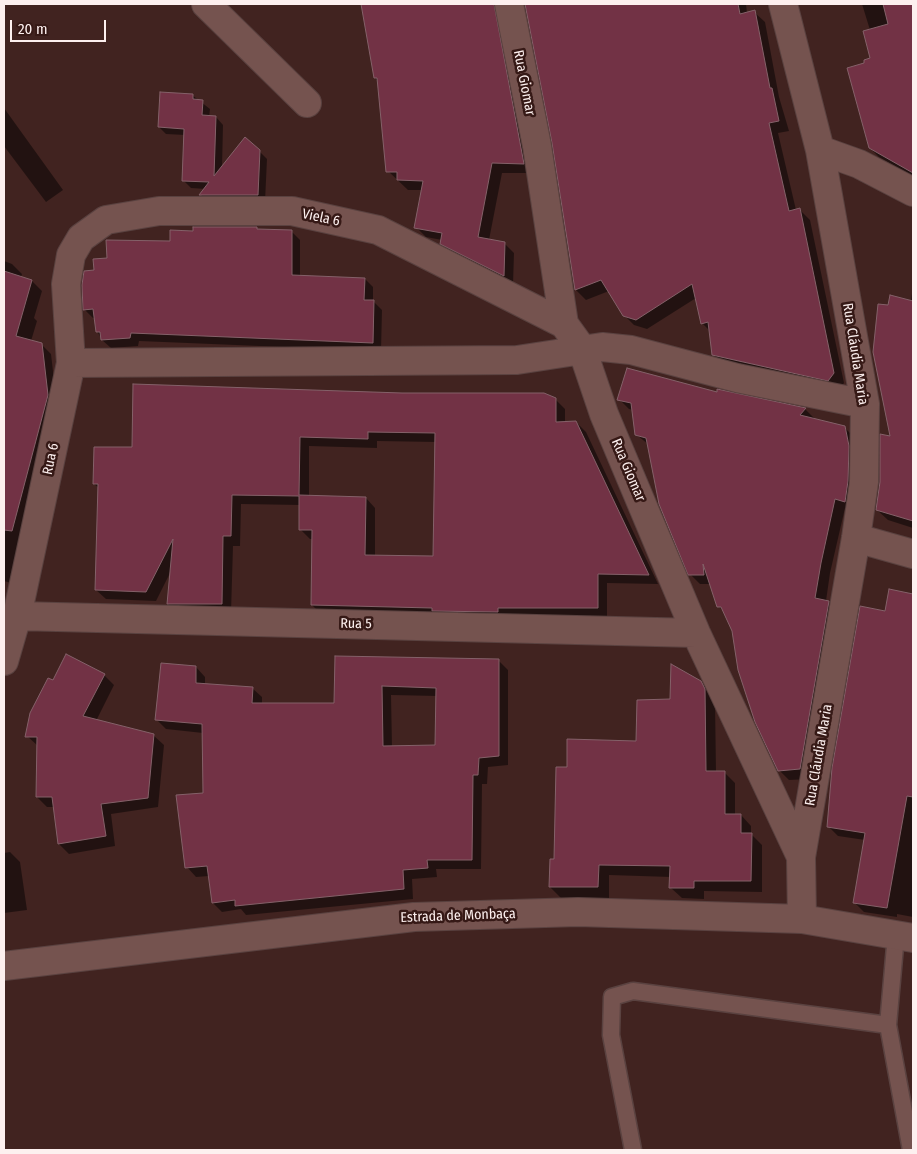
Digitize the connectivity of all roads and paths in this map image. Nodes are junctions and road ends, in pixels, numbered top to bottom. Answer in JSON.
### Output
{"nodes":[{"id":1,"x":206,"y":4,"type":"edge"},
{"id":2,"x":509,"y":4,"type":"edge"},
{"id":3,"x":783,"y":4,"type":"edge"},
{"id":4,"x":307,"y":103,"type":"dead end"},
{"id":5,"x":820,"y":150,"type":"junction"},
{"id":6,"x":913,"y":192,"type":"edge"},
{"id":7,"x":71,"y":255,"type":"joint"},
{"id":8,"x":564,"y":324,"type":"junction"},
{"id":9,"x":582,"y":349,"type":"junction"},
{"id":10,"x":71,"y":363,"type":"junction"},
{"id":11,"x":865,"y":404,"type":"junction"},
{"id":12,"x":856,"y":538,"type":"junction"},
{"id":13,"x":913,"y":554,"type":"edge"},
{"id":14,"x":17,"y":616,"type":"junction"},
{"id":15,"x":696,"y":633,"type":"junction"},
{"id":16,"x":4,"y":661,"type":"edge"},
{"id":17,"x":801,"y":856,"type":"junction"},
{"id":18,"x":802,"y":919,"type":"junction"},
{"id":19,"x":905,"y":937,"type":"edge"},
{"id":20,"x":4,"y":966,"type":"edge"},
{"id":21,"x":888,"y":1025,"type":"junction"},
{"id":22,"x":634,"y":1150,"type":"edge"},
{"id":23,"x":911,"y":1150,"type":"edge"}],
"edges":[{"from":1,"to":4,"type":"street"},
{"from":2,"to":8,"type":"street","name":"Rua Giomar"},
{"from":3,"to":5,"type":"street","name":"Rua Cláudia Maria"},
{"from":5,"to":6,"type":"street"},
{"from":5,"to":11,"type":"street","name":"Rua Cláudia Maria"},
{"from":7,"to":8,"type":"street","name":"Viela 6"},
{"from":7,"to":10,"type":"street","name":"Rua 6"},
{"from":8,"to":9,"type":"street","name":"Rua Giomar"},
{"from":9,"to":10,"type":"street"},
{"from":9,"to":11,"type":"street"},
{"from":9,"to":15,"type":"street","name":"Rua Giomar"},
{"from":10,"to":14,"type":"street","name":"Rua 6"},
{"from":11,"to":12,"type":"street","name":"Rua Cláudia Maria"},
{"from":12,"to":13,"type":"street"},
{"from":12,"to":17,"type":"street","name":"Rua Cláudia Maria"},
{"from":14,"to":15,"type":"street","name":"Rua 5"},
{"from":14,"to":16,"type":"street","name":"Rua 6"},
{"from":15,"to":17,"type":"street","name":"Rua Giomar"},
{"from":17,"to":18,"type":"street","name":"Rua Giomar"},
{"from":18,"to":19,"type":"street","name":"Estrada de Monbaça"},
{"from":18,"to":20,"type":"street","name":"Estrada de Monbaça"},
{"from":19,"to":21,"type":"lane"},
{"from":21,"to":22,"type":"lane"},
{"from":21,"to":23,"type":"lane"}]}
